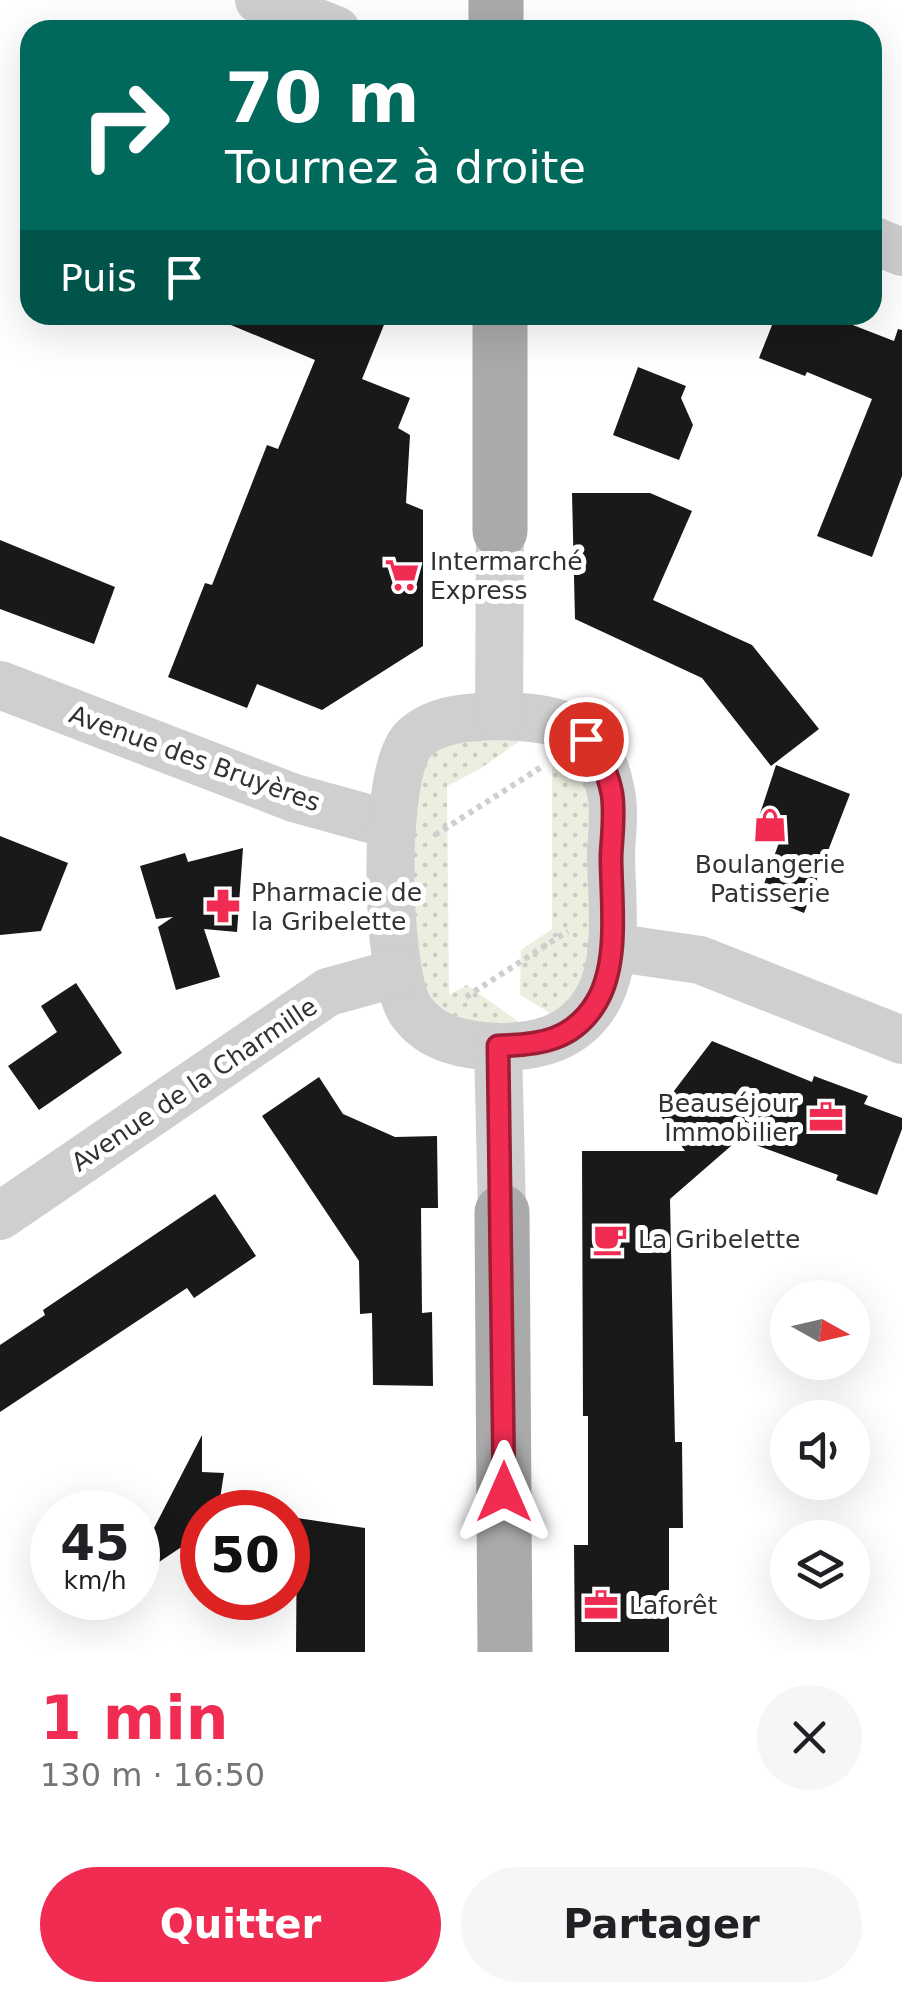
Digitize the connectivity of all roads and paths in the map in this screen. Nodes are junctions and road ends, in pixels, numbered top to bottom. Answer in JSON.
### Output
{"nodes":[{"id":1,"x":259,"y":0,"type":"edge"},
{"id":2,"x":310,"y":20,"type":"edge"},
{"id":3,"x":500,"y":325,"type":"edge"},
{"id":4,"x":500,"y":532,"type":"joint"},
{"id":5,"x":0,"y":685,"type":"edge"},
{"id":6,"x":500,"y":716,"type":"junction"},
{"id":7,"x":586,"y":739,"type":"junction"},
{"id":8,"x":392,"y":844,"type":"junction"},
{"id":9,"x":611,"y":925,"type":"junction"},
{"id":10,"x":397,"y":973,"type":"junction"},
{"id":11,"x":424,"y":1025,"type":"junction"},
{"id":12,"x":902,"y":1040,"type":"edge"},
{"id":13,"x":498,"y":1046,"type":"junction"},
{"id":14,"x":502,"y":1212,"type":"joint"},
{"id":15,"x":0,"y":1216,"type":"edge"},
{"id":16,"x":505,"y":1652,"type":"edge"}],
"edges":[{"from":1,"to":2,"type":"street"},
{"from":3,"to":4,"type":"main road"},
{"from":4,"to":6,"type":"street"},
{"from":5,"to":8,"type":"street","name":"Avenue des Bruyères"},
{"from":6,"to":7,"type":"street"},
{"from":6,"to":8,"type":"street"},
{"from":7,"to":8,"type":"path"},
{"from":7,"to":9,"type":"street"},
{"from":8,"to":10,"type":"street"},
{"from":9,"to":11,"type":"path"},
{"from":9,"to":12,"type":"street"},
{"from":9,"to":13,"type":"street"},
{"from":10,"to":11,"type":"street"},
{"from":10,"to":15,"type":"street","name":"Avenue de la Charmille"},
{"from":11,"to":13,"type":"street"},
{"from":13,"to":14,"type":"street"},
{"from":14,"to":16,"type":"main road"}]}
